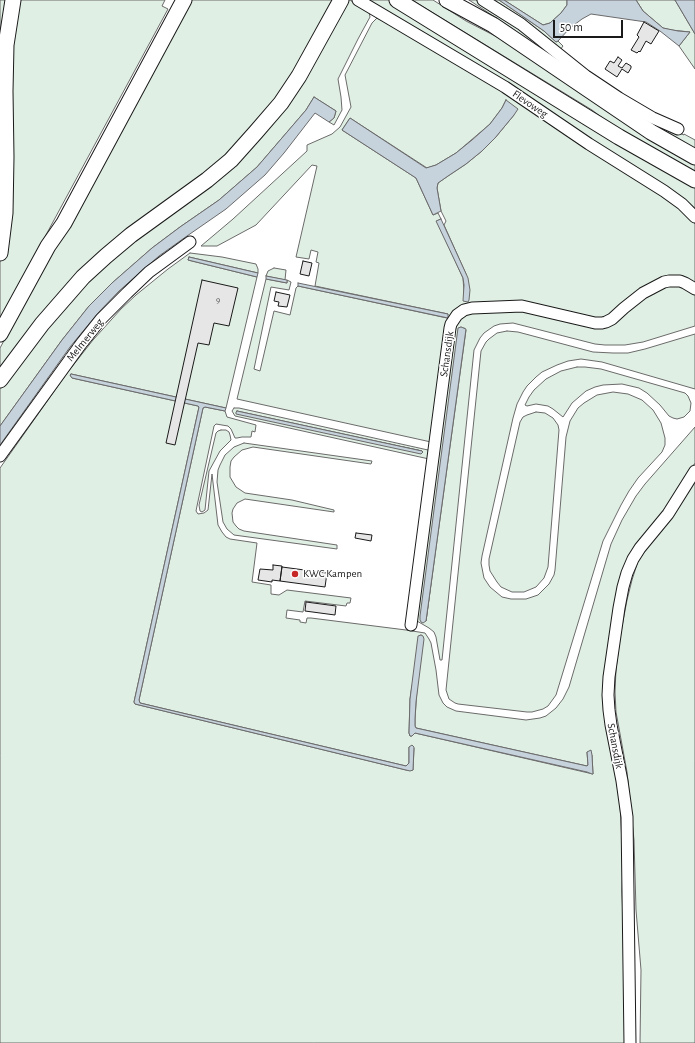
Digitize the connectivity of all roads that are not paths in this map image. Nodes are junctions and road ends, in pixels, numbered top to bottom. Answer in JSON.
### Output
{"nodes":[{"id":1,"x":13,"y":0,"type":"edge"},
{"id":2,"x":176,"y":0,"type":"edge"},
{"id":3,"x":184,"y":0,"type":"edge"},
{"id":4,"x":341,"y":0,"type":"edge"},
{"id":5,"x":358,"y":0,"type":"edge"},
{"id":6,"x":397,"y":0,"type":"edge"},
{"id":7,"x":447,"y":0,"type":"edge"},
{"id":8,"x":483,"y":0,"type":"edge"},
{"id":9,"x":678,"y":129,"type":"dead end"},
{"id":10,"x":695,"y":157,"type":"edge"},
{"id":11,"x":695,"y":180,"type":"edge"},
{"id":12,"x":695,"y":217,"type":"edge"},
{"id":13,"x":190,"y":242,"type":"dead end"},
{"id":14,"x":48,"y":246,"type":"junction"},
{"id":15,"x":0,"y":253,"type":"edge"},
{"id":16,"x":695,"y":289,"type":"edge"},
{"id":17,"x":0,"y":334,"type":"edge"},
{"id":18,"x":0,"y":380,"type":"edge"},
{"id":19,"x":0,"y":456,"type":"edge"},
{"id":20,"x":695,"y":471,"type":"edge"},
{"id":21,"x":411,"y":626,"type":"dead end"},
{"id":22,"x":630,"y":1043,"type":"edge"}],
"edges":[{"from":1,"to":15,"type":"highway"},
{"from":2,"to":14,"type":"highway"},
{"from":3,"to":14,"type":"highway"},
{"from":4,"to":18,"type":"highway"},
{"from":5,"to":12,"type":"street","name":"Flevoweg"},
{"from":6,"to":11,"type":"highway","name":"Flevoweg"},
{"from":7,"to":10,"type":"highway"},
{"from":8,"to":9,"type":"street"},
{"from":13,"to":19,"type":"street","name":"Melmerweg"},
{"from":14,"to":17,"type":"highway"},
{"from":16,"to":21,"type":"street","name":"Schansdijk"},
{"from":20,"to":22,"type":"street","name":"Schansdijk"}]}
